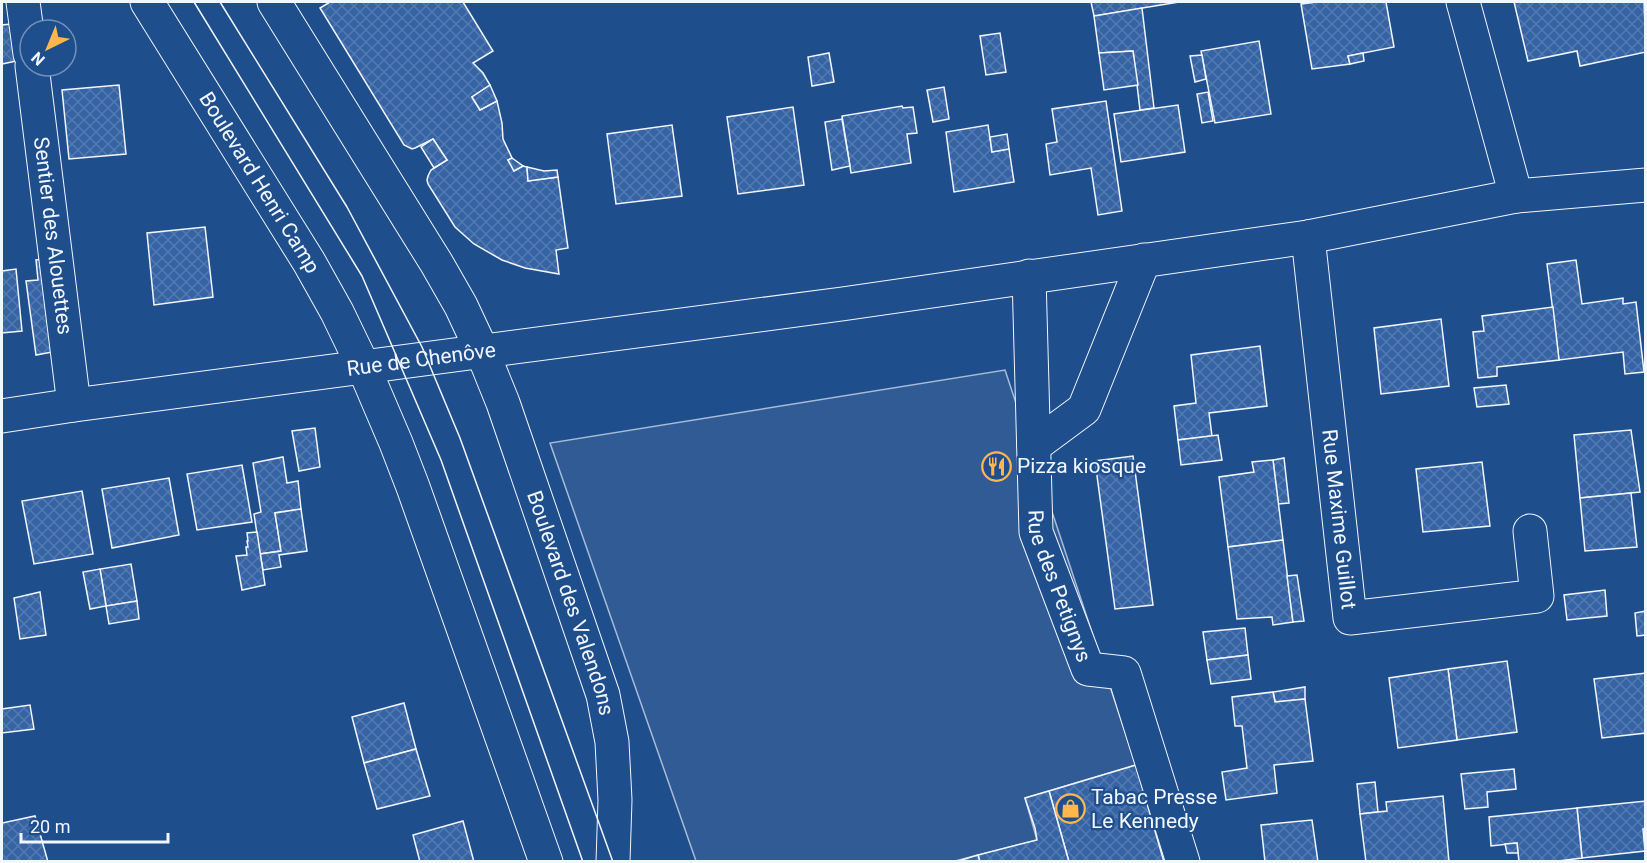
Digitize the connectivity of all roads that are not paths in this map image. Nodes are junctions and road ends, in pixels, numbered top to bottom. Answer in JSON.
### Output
{"nodes":[{"id":1,"x":24,"y":2,"type":"edge"},
{"id":2,"x":147,"y":2,"type":"edge"},
{"id":3,"x":274,"y":2,"type":"edge"},
{"id":4,"x":1462,"y":2,"type":"edge"},
{"id":5,"x":26,"y":18,"type":"edge"},
{"id":6,"x":33,"y":78,"type":"edge"},
{"id":7,"x":1646,"y":185,"type":"edge"},
{"id":8,"x":1515,"y":196,"type":"junction"},
{"id":9,"x":1308,"y":237,"type":"junction"},
{"id":10,"x":1144,"y":260,"type":"junction"},
{"id":11,"x":1029,"y":276,"type":"junction"},
{"id":12,"x":482,"y":351,"type":"junction"},
{"id":13,"x":364,"y":368,"type":"junction"},
{"id":14,"x":74,"y":405,"type":"junction"},
{"id":15,"x":2,"y":416,"type":"edge"},
{"id":16,"x":1034,"y":446,"type":"junction"},
{"id":17,"x":1530,"y":531,"type":"dead end"},
{"id":18,"x":546,"y":861,"type":"edge"},
{"id":19,"x":613,"y":861,"type":"edge"},
{"id":20,"x":1183,"y":861,"type":"edge"}],
"edges":[{"from":1,"to":5,"type":"street"},
{"from":2,"to":13,"type":"street","name":"Boulevard Henri Camp"},
{"from":3,"to":12,"type":"street"},
{"from":4,"to":8,"type":"street"},
{"from":6,"to":14,"type":"street","name":"Sentier des Alouettes"},
{"from":7,"to":8,"type":"street"},
{"from":8,"to":9,"type":"street"},
{"from":9,"to":10,"type":"street"},
{"from":9,"to":17,"type":"street","name":"Rue Maxime Guillot"},
{"from":10,"to":11,"type":"street"},
{"from":10,"to":16,"type":"street"},
{"from":11,"to":12,"type":"street","name":"Rue de Chenôve"},
{"from":11,"to":16,"type":"street","name":"Rue des Petignys"},
{"from":12,"to":13,"type":"street","name":"Rue de Chenôve"},
{"from":12,"to":19,"type":"street","name":"Boulevard des Valendons"},
{"from":13,"to":14,"type":"street","name":"Rue de Chenôve"},
{"from":13,"to":18,"type":"street"},
{"from":14,"to":15,"type":"street","name":"Rue de Chenôve"},
{"from":16,"to":20,"type":"street","name":"Rue des Petignys"}]}
